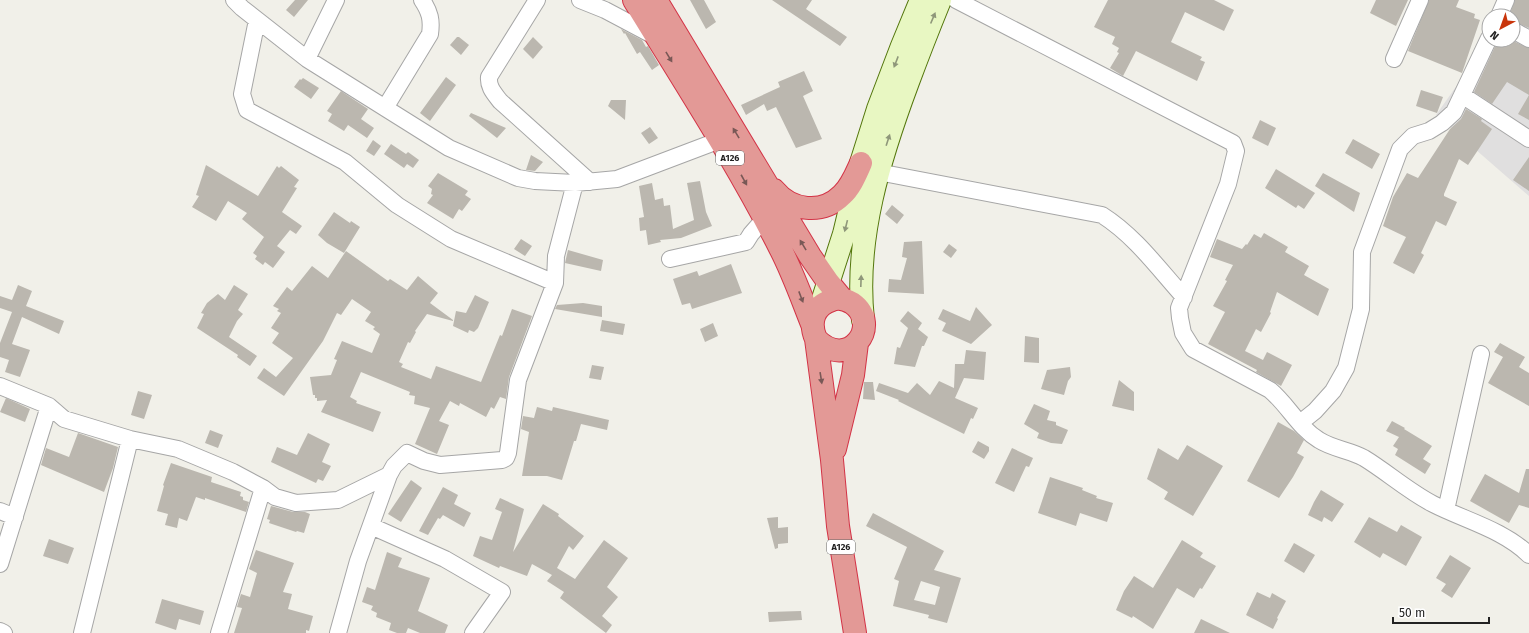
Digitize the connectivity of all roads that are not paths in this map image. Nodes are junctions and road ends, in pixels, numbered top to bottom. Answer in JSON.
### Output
{"nodes":[{"id":1,"x":336,"y":0,"type":"edge"},
{"id":2,"x":422,"y":0,"type":"edge"},
{"id":3,"x":537,"y":0,"type":"edge"},
{"id":4,"x":580,"y":0,"type":"edge"},
{"id":5,"x":634,"y":0,"type":"edge"},
{"id":6,"x":656,"y":0,"type":"edge"},
{"id":7,"x":922,"y":0,"type":"edge"},
{"id":8,"x":940,"y":0,"type":"edge"},
{"id":9,"x":956,"y":0,"type":"edge"},
{"id":10,"x":1420,"y":0,"type":"edge"},
{"id":11,"x":241,"y":3,"type":"edge"},
{"id":12,"x":257,"y":20,"type":"junction"},
{"id":13,"x":656,"y":37,"type":"junction"},
{"id":14,"x":1484,"y":48,"type":"edge"},
{"id":15,"x":308,"y":59,"type":"junction"},
{"id":16,"x":1394,"y":59,"type":"dead end"},
{"id":17,"x":1462,"y":95,"type":"junction"},
{"id":18,"x":385,"y":108,"type":"junction"},
{"id":19,"x":1529,"y":139,"type":"edge"},
{"id":20,"x":720,"y":140,"type":"junction"},
{"id":21,"x":870,"y":168,"type":"junction"},
{"id":22,"x":758,"y":170,"type":"junction"},
{"id":23,"x":583,"y":182,"type":"junction"},
{"id":24,"x":765,"y":218,"type":"junction"},
{"id":25,"x":670,"y":259,"type":"dead end"},
{"id":26,"x":828,"y":282,"type":"junction"},
{"id":27,"x":555,"y":283,"type":"junction"},
{"id":28,"x":1184,"y":297,"type":"junction"},
{"id":29,"x":842,"y":299,"type":"junction"},
{"id":30,"x":863,"y":320,"type":"junction"},
{"id":31,"x":817,"y":323,"type":"junction"},
{"id":32,"x":857,"y":343,"type":"junction"},
{"id":33,"x":1481,"y":354,"type":"dead end"},
{"id":34,"x":0,"y":386,"type":"edge"},
{"id":35,"x":49,"y":406,"type":"junction"},
{"id":36,"x":1300,"y":423,"type":"junction"},
{"id":37,"x":130,"y":440,"type":"junction"},
{"id":38,"x":832,"y":460,"type":"junction"},
{"id":39,"x":389,"y":475,"type":"junction"},
{"id":40,"x":262,"y":488,"type":"junction"},
{"id":41,"x":1446,"y":510,"type":"junction"},
{"id":42,"x":7,"y":514,"type":"edge"},
{"id":43,"x":371,"y":526,"type":"junction"},
{"id":44,"x":1529,"y":556,"type":"edge"},
{"id":45,"x":0,"y":564,"type":"edge"},
{"id":46,"x":0,"y":632,"type":"edge"},
{"id":47,"x":4,"y":633,"type":"edge"},
{"id":48,"x":82,"y":633,"type":"edge"},
{"id":49,"x":219,"y":633,"type":"edge"},
{"id":50,"x":338,"y":633,"type":"edge"},
{"id":51,"x":472,"y":633,"type":"edge"},
{"id":52,"x":855,"y":633,"type":"edge"}],
"edges":[{"from":1,"to":15,"type":"street"},
{"from":2,"to":18,"type":"street"},
{"from":3,"to":23,"type":"street"},
{"from":4,"to":13,"type":"street"},
{"from":5,"to":13,"type":"highway","number":"A126"},
{"from":22,"to":6,"type":"highway","number":"A126","one_way":true},
{"from":7,"to":21,"type":"main road","one_way":true},
{"from":21,"to":8,"type":"main road","one_way":true},
{"from":9,"to":28,"type":"street"},
{"from":10,"to":16,"type":"street"},
{"from":11,"to":12,"type":"street"},
{"from":12,"to":15,"type":"street"},
{"from":12,"to":27,"type":"street"},
{"from":13,"to":20,"type":"highway","number":"A126","one_way":true},
{"from":14,"to":17,"type":"street"},
{"from":15,"to":18,"type":"street"},
{"from":17,"to":19,"type":"street"},
{"from":17,"to":36,"type":"street"},
{"from":18,"to":23,"type":"street"},
{"from":20,"to":23,"type":"street"},
{"from":20,"to":24,"type":"highway","number":"A126","one_way":true},
{"from":21,"to":22,"type":"highway"},
{"from":21,"to":26,"type":"main road","one_way":true},
{"from":21,"to":28,"type":"street"},
{"from":30,"to":21,"type":"main road","one_way":true},
{"from":26,"to":22,"type":"highway","number":"A126","one_way":true},
{"from":23,"to":27,"type":"street"},
{"from":24,"to":25,"type":"street"},
{"from":24,"to":31,"type":"highway","number":"A126","one_way":true},
{"from":26,"to":29,"type":"highway","number":"A126"},
{"from":26,"to":31,"type":"main road"},
{"from":27,"to":39,"type":"street"},
{"from":28,"to":36,"type":"street"},
{"from":29,"to":30,"type":"highway","number":"A126"},
{"from":29,"to":31,"type":"highway"},
{"from":30,"to":32,"type":"highway","number":"A126"},
{"from":31,"to":32,"type":"highway"},
{"from":31,"to":38,"type":"highway","number":"A126","one_way":true},
{"from":32,"to":38,"type":"highway","number":"A126"},
{"from":33,"to":41,"type":"street"},
{"from":34,"to":35,"type":"street"},
{"from":35,"to":37,"type":"street"},
{"from":35,"to":42,"type":"street"},
{"from":36,"to":41,"type":"street"},
{"from":37,"to":40,"type":"street"},
{"from":37,"to":48,"type":"street"},
{"from":38,"to":52,"type":"highway","number":"A126"},
{"from":39,"to":40,"type":"street"},
{"from":39,"to":43,"type":"street"},
{"from":40,"to":49,"type":"street"},
{"from":41,"to":44,"type":"street"},
{"from":42,"to":45,"type":"street"},
{"from":43,"to":50,"type":"street"},
{"from":43,"to":51,"type":"street"},
{"from":46,"to":47,"type":"street"}]}
